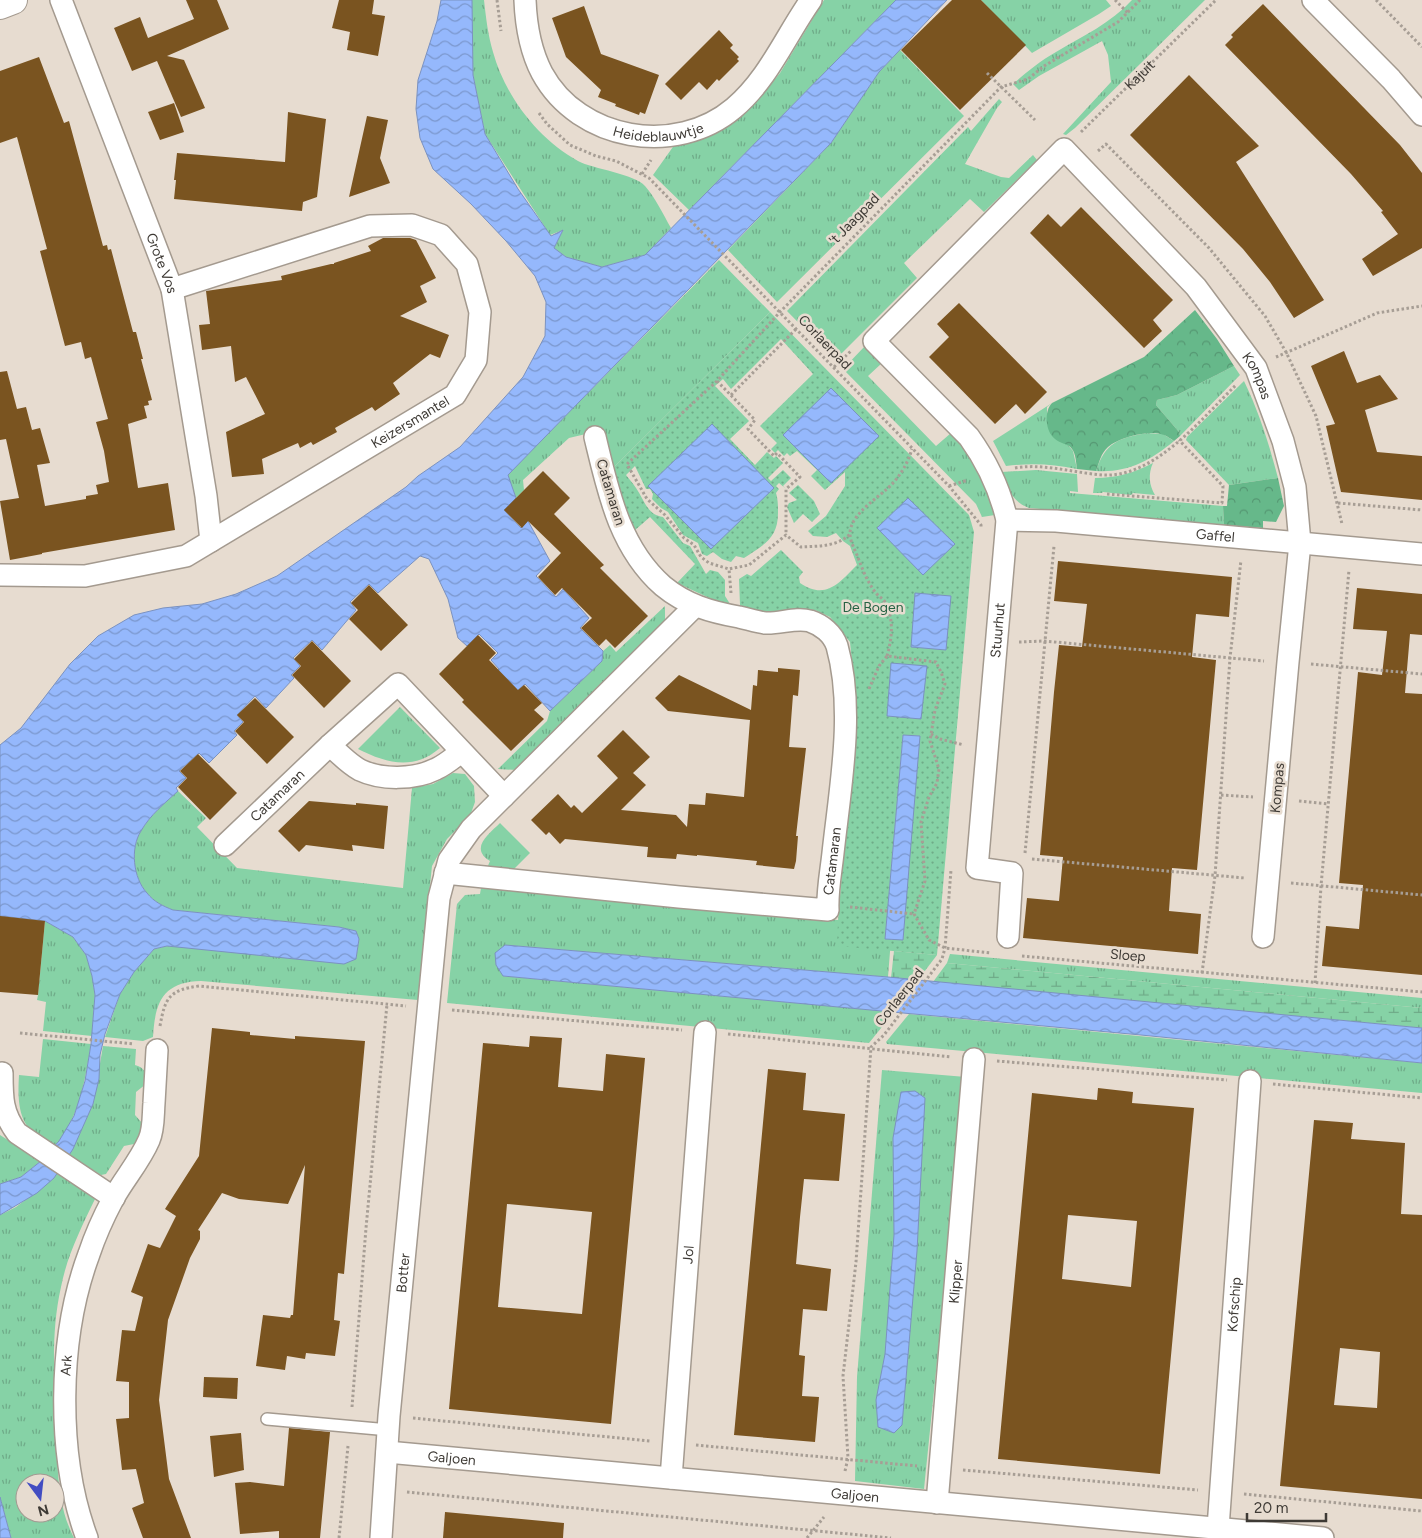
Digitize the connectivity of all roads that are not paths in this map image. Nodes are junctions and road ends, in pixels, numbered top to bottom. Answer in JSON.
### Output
{"nodes":[{"id":1,"x":13,"y":0,"type":"edge"},
{"id":2,"x":61,"y":0,"type":"edge"},
{"id":3,"x":525,"y":0,"type":"edge"},
{"id":4,"x":811,"y":0,"type":"edge"},
{"id":5,"x":1313,"y":0,"type":"edge"},
{"id":6,"x":0,"y":5,"type":"edge"},
{"id":7,"x":1422,"y":115,"type":"edge"},
{"id":8,"x":1064,"y":149,"type":"joint"},
{"id":9,"x":172,"y":289,"type":"junction"},
{"id":10,"x":596,"y":437,"type":"dead end"},
{"id":11,"x":1007,"y":520,"type":"junction"},
{"id":12,"x":211,"y":542,"type":"junction"},
{"id":13,"x":1300,"y":543,"type":"junction"},
{"id":14,"x":1422,"y":554,"type":"edge"},
{"id":15,"x":0,"y":575,"type":"edge"},
{"id":16,"x":695,"y":606,"type":"junction"},
{"id":17,"x":330,"y":745,"type":"junction"},
{"id":18,"x":461,"y":752,"type":"junction"},
{"id":19,"x":504,"y":796,"type":"junction"},
{"id":20,"x":225,"y":845,"type":"dead end"},
{"id":21,"x":445,"y":872,"type":"junction"},
{"id":22,"x":1263,"y":937,"type":"dead end"},
{"id":23,"x":1006,"y":949,"type":"road end"},
{"id":24,"x":705,"y":1032,"type":"road end"},
{"id":25,"x":157,"y":1050,"type":"road end"},
{"id":26,"x":974,"y":1059,"type":"road end"},
{"id":27,"x":2,"y":1073,"type":"dead end"},
{"id":28,"x":1250,"y":1081,"type":"road end"},
{"id":29,"x":114,"y":1198,"type":"junction"},
{"id":30,"x":267,"y":1419,"type":"dead end"},
{"id":31,"x":389,"y":1423,"type":"junction"},
{"id":32,"x":387,"y":1452,"type":"junction"},
{"id":33,"x":671,"y":1478,"type":"junction"},
{"id":34,"x":937,"y":1503,"type":"junction"},
{"id":35,"x":1218,"y":1528,"type":"junction"},
{"id":36,"x":87,"y":1538,"type":"edge"},
{"id":37,"x":381,"y":1538,"type":"edge"},
{"id":38,"x":1323,"y":1538,"type":"edge"}],
"edges":[{"from":1,"to":6,"type":"street"},
{"from":2,"to":9,"type":"street","name":"Grote Vos"},
{"from":3,"to":4,"type":"street","name":"Heideblauwtje"},
{"from":5,"to":7,"type":"street"},
{"from":8,"to":11,"type":"street","name":"Stuurhut"},
{"from":8,"to":13,"type":"street","name":"Kompas"},
{"from":9,"to":12,"type":"street","name":"Grote Vos"},
{"from":9,"to":12,"type":"street","name":"Keizersmantel"},
{"from":10,"to":16,"type":"street","name":"Catamaran"},
{"from":11,"to":13,"type":"street","name":"Gaffel"},
{"from":11,"to":23,"type":"street","name":"Stuurhut"},
{"from":12,"to":15,"type":"street","name":"Keizersmantel"},
{"from":13,"to":14,"type":"street","name":"Gaffel"},
{"from":13,"to":22,"type":"street","name":"Kompas"},
{"from":16,"to":19,"type":"street"},
{"from":16,"to":21,"type":"street","name":"Catamaran"},
{"from":17,"to":18,"type":"street"},
{"from":17,"to":18,"type":"street","name":"Catamaran"},
{"from":17,"to":20,"type":"street","name":"Catamaran"},
{"from":18,"to":19,"type":"street","name":"Catamaran"},
{"from":19,"to":21,"type":"street"},
{"from":21,"to":31,"type":"street","name":"Botter"},
{"from":24,"to":33,"type":"street","name":"Jol"},
{"from":25,"to":29,"type":"street","name":"Ark"},
{"from":26,"to":34,"type":"street","name":"Klipper"},
{"from":27,"to":29,"type":"street"},
{"from":28,"to":35,"type":"street","name":"Kofschip"},
{"from":29,"to":36,"type":"street","name":"Ark"},
{"from":30,"to":31,"type":"lane"},
{"from":31,"to":32,"type":"street","name":"Botter"},
{"from":32,"to":33,"type":"street","name":"Galjoen"},
{"from":32,"to":37,"type":"street","name":"Botter"},
{"from":33,"to":34,"type":"street","name":"Galjoen"},
{"from":34,"to":35,"type":"street","name":"Galjoen"},
{"from":35,"to":38,"type":"street","name":"Galjoen"}]}
